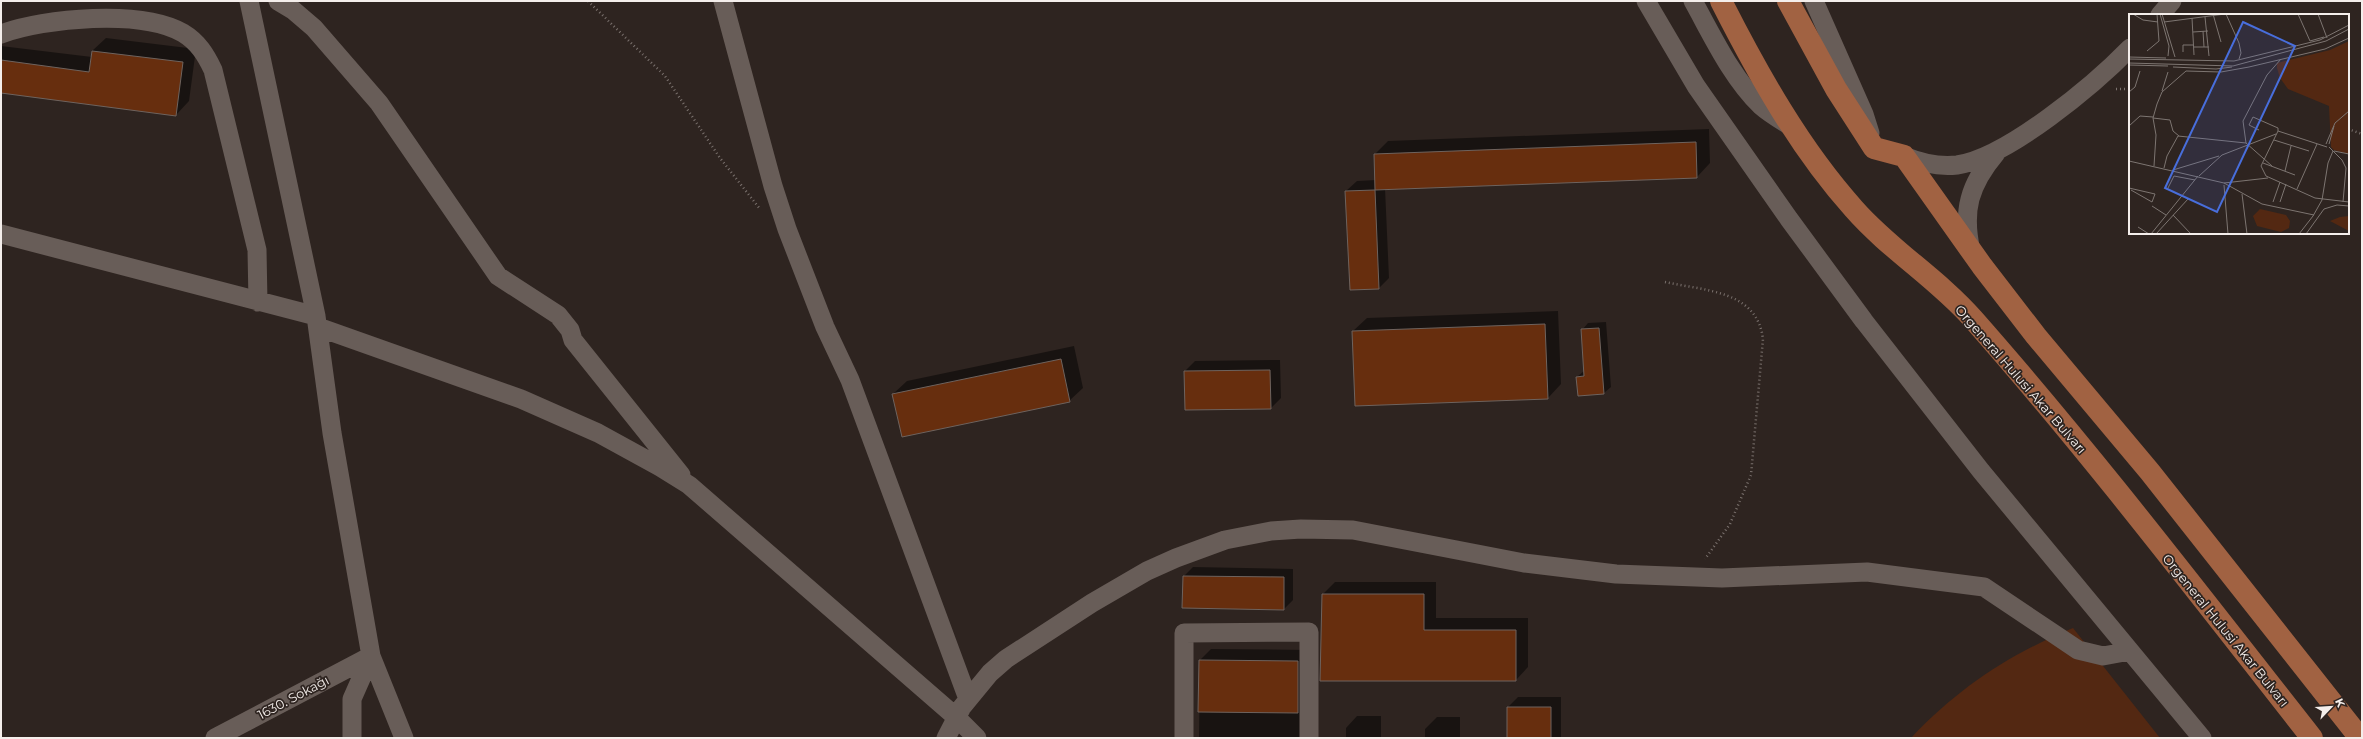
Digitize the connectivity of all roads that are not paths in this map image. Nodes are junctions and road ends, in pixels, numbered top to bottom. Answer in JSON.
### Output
{"nodes":[{"id":1,"x":249,"y":1,"type":"edge"},
{"id":2,"x":278,"y":1,"type":"edge"},
{"id":3,"x":723,"y":1,"type":"edge"},
{"id":4,"x":1646,"y":1,"type":"edge"},
{"id":5,"x":1693,"y":1,"type":"edge"},
{"id":6,"x":1721,"y":1,"type":"edge"},
{"id":7,"x":1788,"y":1,"type":"edge"},
{"id":8,"x":1814,"y":1,"type":"edge"},
{"id":9,"x":2172,"y":1,"type":"edge"},
{"id":10,"x":2161,"y":14,"type":"edge"},
{"id":11,"x":1,"y":34,"type":"edge"},
{"id":12,"x":2129,"y":49,"type":"edge"},
{"id":13,"x":1795,"y":130,"type":"junction"},
{"id":14,"x":1874,"y":148,"type":"junction"},
{"id":15,"x":1998,"y":150,"type":"junction"},
{"id":16,"x":1904,"y":156,"type":"junction"},
{"id":17,"x":1,"y":234,"type":"edge"},
{"id":18,"x":1971,"y":251,"type":"junction"},
{"id":19,"x":258,"y":302,"type":"junction"},
{"id":20,"x":317,"y":322,"type":"junction"},
{"id":21,"x":689,"y":485,"type":"junction"},
{"id":22,"x":2130,"y":651,"type":"junction"},
{"id":23,"x":371,"y":656,"type":"junction"},
{"id":24,"x":968,"y":699,"type":"junction"},
{"id":25,"x":956,"y":717,"type":"junction"},
{"id":26,"x":215,"y":738,"type":"edge"},
{"id":27,"x":352,"y":738,"type":"edge"},
{"id":28,"x":404,"y":738,"type":"edge"},
{"id":29,"x":946,"y":738,"type":"edge"},
{"id":30,"x":977,"y":738,"type":"edge"},
{"id":31,"x":1184,"y":738,"type":"edge"},
{"id":32,"x":1309,"y":738,"type":"edge"},
{"id":33,"x":2202,"y":738,"type":"edge"},
{"id":34,"x":2312,"y":738,"type":"edge"},
{"id":35,"x":2360,"y":738,"type":"edge"}],
"edges":[{"from":1,"to":20,"type":"street"},
{"from":2,"to":21,"type":"street"},
{"from":3,"to":24,"type":"street"},
{"from":4,"to":22,"type":"street"},
{"from":5,"to":13,"type":"street"},
{"from":6,"to":13,"type":"main road","name":"Orgeneral Hulusi Akar Bulvarı"},
{"from":7,"to":14,"type":"main road"},
{"from":8,"to":14,"type":"street"},
{"from":9,"to":10,"type":"street"},
{"from":11,"to":19,"type":"street"},
{"from":12,"to":15,"type":"street"},
{"from":13,"to":34,"type":"main road","name":"Orgeneral Hulusi Akar Bulvarı"},
{"from":14,"to":16,"type":"main road"},
{"from":15,"to":16,"type":"street"},
{"from":15,"to":18,"type":"street"},
{"from":16,"to":18,"type":"main road"},
{"from":17,"to":19,"type":"street"},
{"from":18,"to":35,"type":"main road"},
{"from":19,"to":20,"type":"street"},
{"from":20,"to":21,"type":"street"},
{"from":20,"to":23,"type":"street"},
{"from":21,"to":25,"type":"street"},
{"from":22,"to":24,"type":"street"},
{"from":22,"to":33,"type":"street"},
{"from":23,"to":26,"type":"street","name":"1630. Sokağı"},
{"from":23,"to":27,"type":"street"},
{"from":23,"to":28,"type":"street"},
{"from":24,"to":25,"type":"street"},
{"from":25,"to":29,"type":"street"},
{"from":25,"to":30,"type":"street"},
{"from":31,"to":32,"type":"street"}]}
